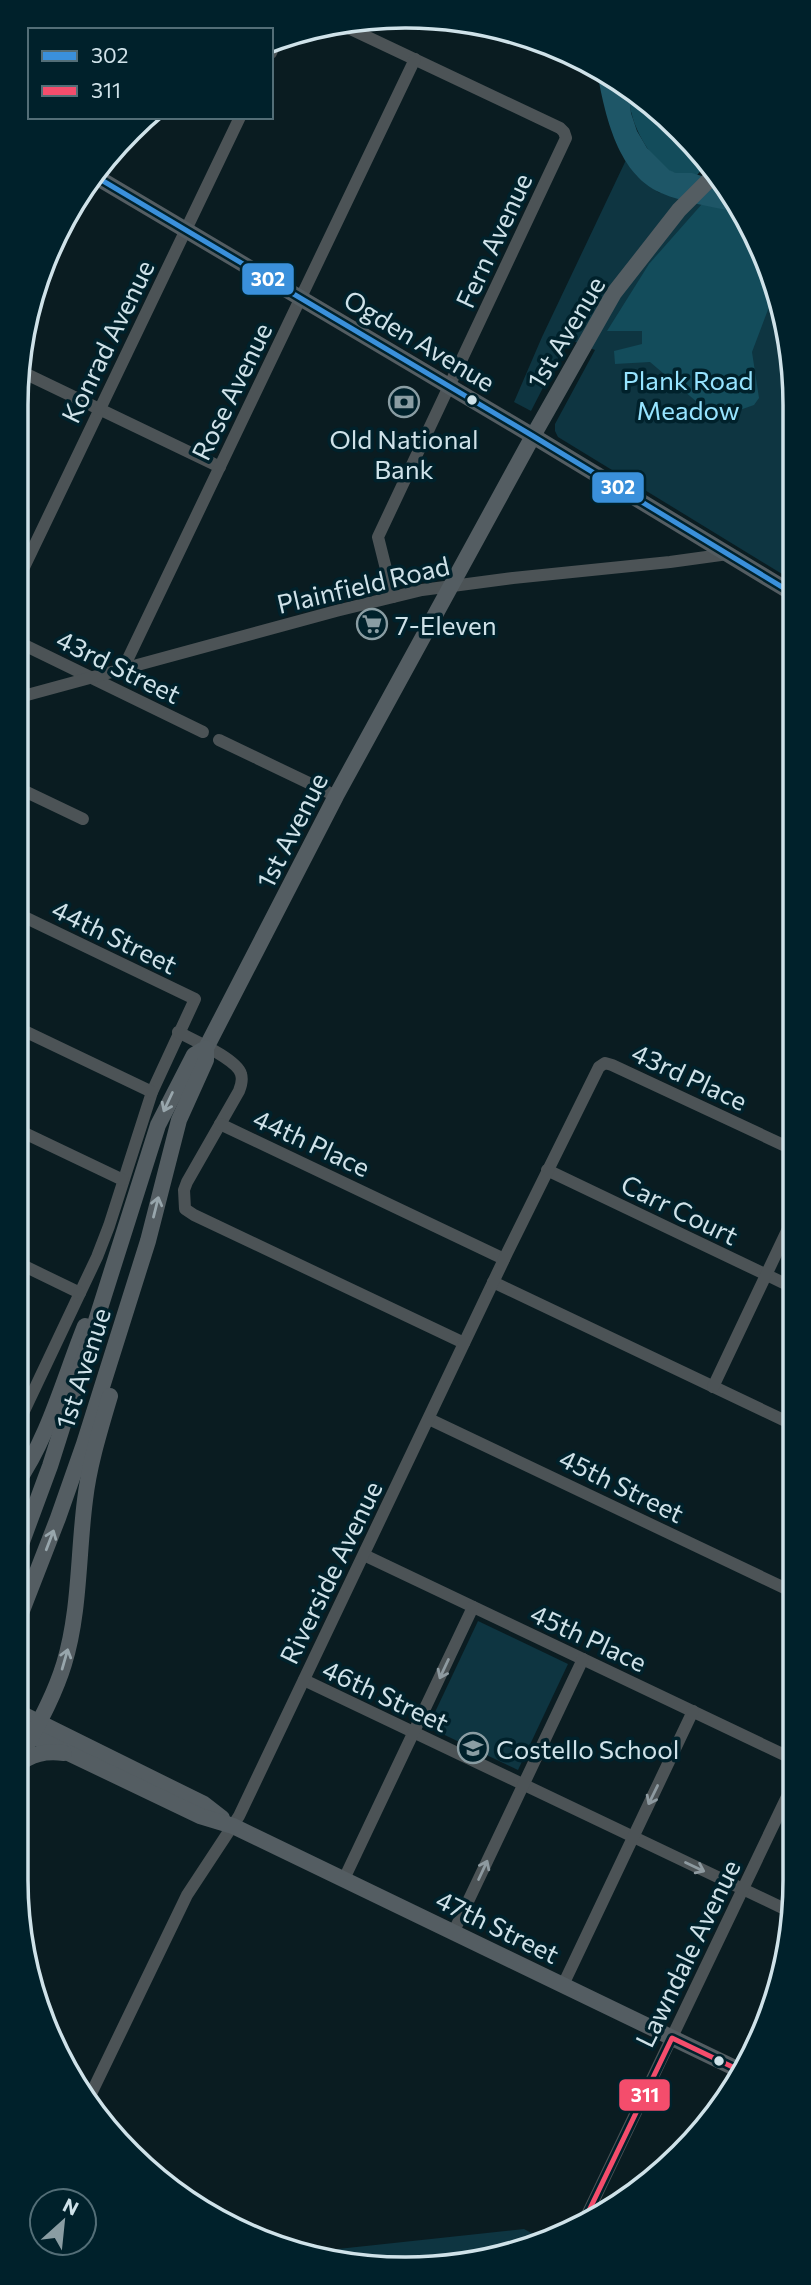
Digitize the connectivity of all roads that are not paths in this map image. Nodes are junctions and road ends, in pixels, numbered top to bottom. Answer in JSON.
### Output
{"nodes":[{"id":1,"x":356,"y":31,"type":"edge"},
{"id":2,"x":415,"y":60,"type":"junction"},
{"id":3,"x":239,"y":119,"type":"edge"},
{"id":4,"x":103,"y":181,"type":"edge"},
{"id":5,"x":708,"y":181,"type":"edge"},
{"id":6,"x":186,"y":230,"type":"junction"},
{"id":7,"x":300,"y":298,"type":"junction"},
{"id":8,"x":29,"y":377,"type":"edge"},
{"id":9,"x":449,"y":386,"type":"junction"},
{"id":10,"x":99,"y":410,"type":"junction"},
{"id":11,"x":533,"y":436,"type":"junction"},
{"id":12,"x":220,"y":467,"type":"junction"},
{"id":13,"x":728,"y":554,"type":"junction"},
{"id":14,"x":28,"y":559,"type":"edge"},
{"id":15,"x":450,"y":586,"type":"junction"},
{"id":16,"x":783,"y":588,"type":"edge"},
{"id":17,"x":393,"y":597,"type":"junction"},
{"id":18,"x":28,"y":647,"type":"edge"},
{"id":19,"x":124,"y":667,"type":"junction"},
{"id":20,"x":89,"y":677,"type":"junction"},
{"id":21,"x":28,"y":695,"type":"edge"},
{"id":22,"x":203,"y":732,"type":"dead end"},
{"id":23,"x":219,"y":740,"type":"dead end"},
{"id":24,"x":28,"y":793,"type":"edge"},
{"id":25,"x":336,"y":796,"type":"junction"},
{"id":26,"x":83,"y":819,"type":"dead end"},
{"id":27,"x":28,"y":919,"type":"edge"},
{"id":28,"x":178,"y":1032,"type":"junction"},
{"id":29,"x":28,"y":1033,"type":"edge"},
{"id":30,"x":206,"y":1048,"type":"junction"},
{"id":31,"x":605,"y":1063,"type":"joint"},
{"id":32,"x":152,"y":1092,"type":"junction"},
{"id":33,"x":220,"y":1124,"type":"junction"},
{"id":34,"x":28,"y":1135,"type":"edge"},
{"id":35,"x":783,"y":1145,"type":"edge"},
{"id":36,"x":547,"y":1170,"type":"junction"},
{"id":37,"x":123,"y":1180,"type":"junction"},
{"id":38,"x":131,"y":1210,"type":"junction"},
{"id":39,"x":783,"y":1239,"type":"edge"},
{"id":40,"x":148,"y":1241,"type":"junction"},
{"id":41,"x":504,"y":1259,"type":"junction"},
{"id":42,"x":28,"y":1268,"type":"edge"},
{"id":43,"x":766,"y":1275,"type":"junction"},
{"id":44,"x":494,"y":1282,"type":"junction"},
{"id":45,"x":783,"y":1283,"type":"edge"},
{"id":46,"x":80,"y":1293,"type":"junction"},
{"id":47,"x":464,"y":1343,"type":"junction"},
{"id":48,"x":713,"y":1387,"type":"junction"},
{"id":49,"x":28,"y":1403,"type":"edge"},
{"id":50,"x":429,"y":1419,"type":"junction"},
{"id":51,"x":783,"y":1420,"type":"edge"},
{"id":52,"x":28,"y":1466,"type":"edge"},
{"id":53,"x":28,"y":1526,"type":"edge"},
{"id":54,"x":364,"y":1555,"type":"junction"},
{"id":55,"x":783,"y":1587,"type":"edge"},
{"id":56,"x":28,"y":1594,"type":"edge"},
{"id":57,"x":473,"y":1607,"type":"junction"},
{"id":58,"x":583,"y":1659,"type":"junction"},
{"id":59,"x":304,"y":1680,"type":"junction"},
{"id":60,"x":53,"y":1693,"type":"junction"},
{"id":61,"x":693,"y":1711,"type":"junction"},
{"id":62,"x":28,"y":1722,"type":"edge"},
{"id":63,"x":28,"y":1728,"type":"edge"},
{"id":64,"x":35,"y":1728,"type":"junction"},
{"id":65,"x":413,"y":1733,"type":"junction"},
{"id":66,"x":28,"y":1742,"type":"edge"},
{"id":67,"x":783,"y":1754,"type":"edge"},
{"id":68,"x":79,"y":1757,"type":"junction"},
{"id":69,"x":28,"y":1758,"type":"edge"},
{"id":70,"x":110,"y":1758,"type":"junction"},
{"id":71,"x":523,"y":1784,"type":"junction"},
{"id":72,"x":783,"y":1805,"type":"edge"},
{"id":73,"x":233,"y":1826,"type":"junction"},
{"id":74,"x":633,"y":1838,"type":"junction"},
{"id":75,"x":344,"y":1879,"type":"junction"},
{"id":76,"x":743,"y":1889,"type":"junction"},
{"id":77,"x":782,"y":1908,"type":"edge"},
{"id":78,"x":454,"y":1931,"type":"junction"},
{"id":79,"x":563,"y":1985,"type":"junction"},
{"id":80,"x":672,"y":2038,"type":"junction"},
{"id":81,"x":733,"y":2067,"type":"edge"},
{"id":82,"x":93,"y":2090,"type":"edge"},
{"id":83,"x":590,"y":2208,"type":"edge"}],
"edges":[{"from":1,"to":2,"type":"street"},
{"from":2,"to":7,"type":"street","name":"Rose Avenue"},
{"from":2,"to":9,"type":"street","name":"Fern Avenue"},
{"from":3,"to":6,"type":"street","name":"Konrad Avenue"},
{"from":4,"to":6,"type":"main road","name":"Ogden Avenue"},
{"from":5,"to":11,"type":"main road","name":"1st Avenue"},
{"from":6,"to":7,"type":"main road","name":"Ogden Avenue"},
{"from":6,"to":10,"type":"street","name":"Konrad Avenue"},
{"from":7,"to":9,"type":"main road","name":"Ogden Avenue"},
{"from":7,"to":12,"type":"street","name":"Rose Avenue"},
{"from":8,"to":10,"type":"street"},
{"from":9,"to":11,"type":"main road","name":"Ogden Avenue"},
{"from":9,"to":17,"type":"street","name":"Fern Avenue"},
{"from":10,"to":12,"type":"street"},
{"from":10,"to":14,"type":"street","name":"Konrad Avenue"},
{"from":11,"to":13,"type":"main road","name":"Ogden Avenue"},
{"from":11,"to":15,"type":"main road","name":"1st Avenue"},
{"from":12,"to":19,"type":"street","name":"Rose Avenue"},
{"from":13,"to":15,"type":"street","name":"Plainfield Road"},
{"from":13,"to":16,"type":"main road","name":"Ogden Avenue"},
{"from":15,"to":17,"type":"street","name":"Plainfield Road"},
{"from":15,"to":25,"type":"main road","name":"1st Avenue"},
{"from":17,"to":19,"type":"street","name":"Plainfield Road"},
{"from":18,"to":20,"type":"street","name":"43rd Street"},
{"from":19,"to":20,"type":"street","name":"Plainfield Road"},
{"from":20,"to":21,"type":"street","name":"Plainfield Road"},
{"from":20,"to":22,"type":"street","name":"43rd Street"},
{"from":23,"to":25,"type":"street"},
{"from":24,"to":26,"type":"street"},
{"from":25,"to":30,"type":"main road","name":"1st Avenue"},
{"from":27,"to":28,"type":"street","name":"44th Street"},
{"from":28,"to":30,"type":"street","name":"44th Place"},
{"from":28,"to":32,"type":"street"},
{"from":29,"to":32,"type":"street"},
{"from":30,"to":33,"type":"street","name":"44th Place"},
{"from":30,"to":38,"type":"main road","name":"1st Avenue","one_way":true},
{"from":40,"to":30,"type":"main road","name":"1st Avenue","one_way":true},
{"from":31,"to":35,"type":"street","name":"43rd Place"},
{"from":31,"to":36,"type":"street","name":"Riverside Avenue"},
{"from":32,"to":37,"type":"street"},
{"from":33,"to":41,"type":"street","name":"44th Place"},
{"from":33,"to":47,"type":"street"},
{"from":34,"to":37,"type":"street"},
{"from":36,"to":41,"type":"street","name":"Riverside Avenue"},
{"from":36,"to":43,"type":"street","name":"Carr Court"},
{"from":37,"to":46,"type":"street"},
{"from":38,"to":52,"type":"main road"},
{"from":38,"to":53,"type":"main road","name":"1st Avenue"},
{"from":39,"to":43,"type":"street"},
{"from":56,"to":40,"type":"main road","name":"1st Avenue","one_way":true},
{"from":60,"to":40,"type":"main road","one_way":true},
{"from":41,"to":44,"type":"street","name":"Riverside Avenue"},
{"from":42,"to":46,"type":"street"},
{"from":43,"to":45,"type":"street","name":"Carr Court"},
{"from":43,"to":48,"type":"street"},
{"from":44,"to":47,"type":"street","name":"Riverside Avenue"},
{"from":44,"to":48,"type":"street"},
{"from":46,"to":49,"type":"street"},
{"from":47,"to":50,"type":"street","name":"Riverside Avenue"},
{"from":48,"to":51,"type":"street"},
{"from":50,"to":54,"type":"street","name":"Riverside Avenue"},
{"from":50,"to":55,"type":"street","name":"45th Street"},
{"from":54,"to":57,"type":"street","name":"45th Place"},
{"from":54,"to":59,"type":"street","name":"Riverside Avenue"},
{"from":57,"to":58,"type":"street","name":"45th Place"},
{"from":57,"to":65,"type":"street","one_way":true},
{"from":58,"to":61,"type":"street","name":"45th Place"},
{"from":58,"to":71,"type":"street"},
{"from":59,"to":65,"type":"street","name":"46th Street"},
{"from":59,"to":73,"type":"street","name":"Riverside Avenue"},
{"from":60,"to":64,"type":"main road"},
{"from":60,"to":70,"type":"main road"},
{"from":61,"to":67,"type":"street","name":"45th Place"},
{"from":61,"to":74,"type":"street","one_way":true},
{"from":62,"to":64,"type":"main road","name":"47th Street"},
{"from":63,"to":64,"type":"main road","name":"47th Street"},
{"from":64,"to":66,"type":"main road"},
{"from":64,"to":68,"type":"main road","name":"47th Street"},
{"from":64,"to":70,"type":"main road","name":"47th Street"},
{"from":65,"to":71,"type":"street","name":"46th Street"},
{"from":65,"to":75,"type":"street"},
{"from":68,"to":69,"type":"main road"},
{"from":68,"to":73,"type":"main road","name":"47th Street"},
{"from":70,"to":73,"type":"main road","name":"47th Street"},
{"from":71,"to":74,"type":"street","name":"46th Street"},
{"from":78,"to":71,"type":"street","one_way":true},
{"from":72,"to":76,"type":"street","name":"Lawndale Avenue"},
{"from":73,"to":75,"type":"main road","name":"47th Street"},
{"from":73,"to":82,"type":"street","name":"Riverside Avenue"},
{"from":74,"to":76,"type":"street","name":"46th Street","one_way":true},
{"from":74,"to":79,"type":"street"},
{"from":75,"to":78,"type":"main road","name":"47th Street"},
{"from":76,"to":77,"type":"street","name":"46th Street"},
{"from":76,"to":80,"type":"street","name":"Lawndale Avenue"},
{"from":78,"to":79,"type":"main road","name":"47th Street"},
{"from":79,"to":80,"type":"main road","name":"47th Street"},
{"from":80,"to":81,"type":"main road","name":"47th Street"},
{"from":80,"to":83,"type":"street","name":"Lawndale Avenue"}]}
